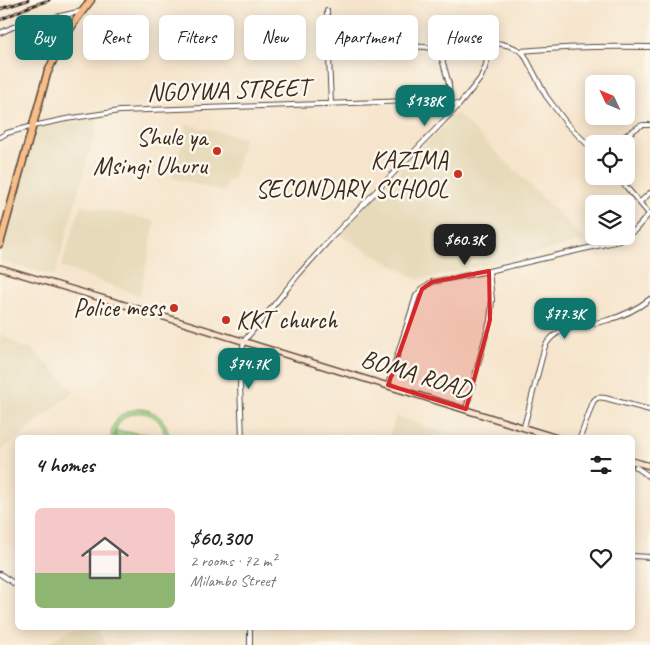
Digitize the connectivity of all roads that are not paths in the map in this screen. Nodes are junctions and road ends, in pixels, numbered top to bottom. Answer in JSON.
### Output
{"nodes":[{"id":1,"x":91,"y":0,"type":"edge"},
{"id":2,"x":82,"y":11,"type":"junction"},
{"id":3,"x":327,"y":11,"type":"dead end"},
{"id":4,"x":0,"y":33,"type":"edge"},
{"id":5,"x":418,"y":46,"type":"edge"},
{"id":6,"x":650,"y":47,"type":"edge"},
{"id":7,"x":520,"y":51,"type":"junction"},
{"id":8,"x":450,"y":102,"type":"junction"},
{"id":9,"x":331,"y":104,"type":"junction"},
{"id":10,"x":459,"y":105,"type":"junction"},
{"id":11,"x":650,"y":125,"type":"edge"},
{"id":12,"x":33,"y":126,"type":"junction"},
{"id":13,"x":626,"y":135,"type":"edge"},
{"id":14,"x":0,"y":137,"type":"edge"},
{"id":15,"x":585,"y":142,"type":"edge"},
{"id":16,"x":625,"y":185,"type":"edge"},
{"id":17,"x":650,"y":193,"type":"edge"},
{"id":18,"x":640,"y":202,"type":"junction"},
{"id":19,"x":650,"y":215,"type":"edge"},
{"id":20,"x":635,"y":230,"type":"edge"},
{"id":21,"x":0,"y":244,"type":"edge"},
{"id":22,"x":601,"y":245,"type":"edge"},
{"id":23,"x":1,"y":270,"type":"edge"},
{"id":24,"x":489,"y":271,"type":"junction"},
{"id":25,"x":650,"y":299,"type":"edge"},
{"id":26,"x":244,"y":341,"type":"junction"},
{"id":27,"x":388,"y":385,"type":"junction"},
{"id":28,"x":466,"y":409,"type":"junction"},
{"id":29,"x":650,"y":410,"type":"edge"},
{"id":30,"x":524,"y":427,"type":"junction"},
{"id":31,"x":242,"y":435,"type":"edge"},
{"id":32,"x":549,"y":435,"type":"edge"},
{"id":33,"x":581,"y":435,"type":"edge"},
{"id":34,"x":650,"y":465,"type":"edge"},
{"id":35,"x":636,"y":467,"type":"edge"},
{"id":36,"x":650,"y":477,"type":"edge"},
{"id":37,"x":635,"y":556,"type":"edge"},
{"id":38,"x":650,"y":556,"type":"edge"},
{"id":39,"x":0,"y":574,"type":"edge"},
{"id":40,"x":15,"y":584,"type":"edge"},
{"id":41,"x":250,"y":630,"type":"edge"},
{"id":42,"x":250,"y":645,"type":"edge"}],
"edges":[{"from":1,"to":2,"type":"highway"},
{"from":2,"to":4,"type":"street"},
{"from":2,"to":12,"type":"highway"},
{"from":3,"to":9,"type":"street"},
{"from":5,"to":8,"type":"street"},
{"from":6,"to":7,"type":"street"},
{"from":7,"to":10,"type":"street"},
{"from":7,"to":15,"type":"street"},
{"from":8,"to":9,"type":"street","name":"NGOYWA STREET"},
{"from":8,"to":10,"type":"street","name":"NGOYWA STREET"},
{"from":9,"to":12,"type":"street","name":"NGOYWA STREET"},
{"from":10,"to":26,"type":"street"},
{"from":11,"to":13,"type":"street"},
{"from":12,"to":14,"type":"street","name":"NGOYWA STREET"},
{"from":12,"to":21,"type":"highway"},
{"from":16,"to":18,"type":"street"},
{"from":17,"to":18,"type":"street"},
{"from":18,"to":19,"type":"street"},
{"from":19,"to":20,"type":"street"},
{"from":22,"to":24,"type":"street"},
{"from":23,"to":26,"type":"main road","name":"BOMA ROAD"},
{"from":24,"to":27,"type":"street"},
{"from":24,"to":28,"type":"street"},
{"from":25,"to":30,"type":"street"},
{"from":26,"to":27,"type":"main road","name":"BOMA ROAD"},
{"from":26,"to":31,"type":"street"},
{"from":27,"to":28,"type":"main road","name":"BOMA ROAD"},
{"from":28,"to":30,"type":"main road","name":"BOMA ROAD"},
{"from":29,"to":33,"type":"street"},
{"from":30,"to":32,"type":"main road","name":"BOMA ROAD"},
{"from":34,"to":35,"type":"main road"},
{"from":35,"to":36,"type":"street"},
{"from":37,"to":38,"type":"street"},
{"from":39,"to":40,"type":"street"},
{"from":41,"to":42,"type":"street"}]}
